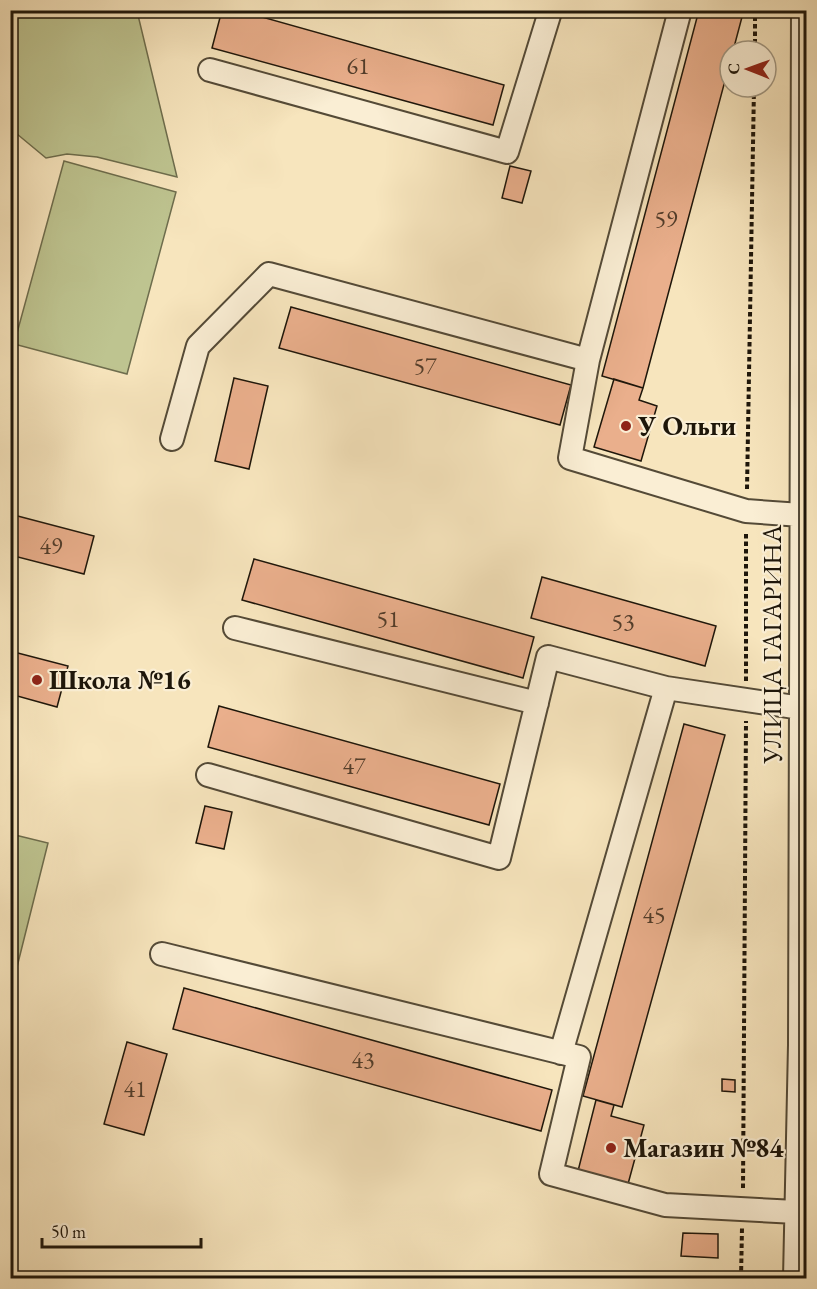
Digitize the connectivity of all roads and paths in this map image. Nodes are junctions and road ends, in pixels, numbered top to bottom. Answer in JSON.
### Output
{"nodes":[{"id":1,"x":680,"y":10,"type":"edge"},
{"id":2,"x":755,"y":10,"type":"edge"},
{"id":3,"x":803,"y":10,"type":"edge"},
{"id":4,"x":548,"y":11,"type":"edge"},
{"id":5,"x":754,"y":39,"type":"edge"},
{"id":6,"x":210,"y":70,"type":"dead end"},
{"id":7,"x":588,"y":360,"type":"junction"},
{"id":8,"x":172,"y":439,"type":"dead end"},
{"id":9,"x":801,"y":515,"type":"junction"},
{"id":10,"x":235,"y":628,"type":"dead end"},
{"id":11,"x":666,"y":688,"type":"junction"},
{"id":12,"x":537,"y":703,"type":"junction"},
{"id":13,"x":801,"y":708,"type":"junction"},
{"id":14,"x":804,"y":749,"type":"edge"},
{"id":15,"x":208,"y":775,"type":"dead end"},
{"id":16,"x":162,"y":954,"type":"dead end"},
{"id":17,"x":561,"y":1053,"type":"junction"},
{"id":18,"x":796,"y":1212,"type":"junction"},
{"id":19,"x":803,"y":1245,"type":"edge"},
{"id":20,"x":795,"y":1278,"type":"edge"}],
"edges":[{"from":1,"to":7,"type":"street"},
{"from":2,"to":5,"type":"path"},
{"from":3,"to":9,"type":"street","name":"УЛИЦА ГАГАРИНА"},
{"from":4,"to":6,"type":"street"},
{"from":7,"to":8,"type":"street"},
{"from":7,"to":9,"type":"street"},
{"from":9,"to":13,"type":"street","name":"УЛИЦА ГАГАРИНА"},
{"from":10,"to":12,"type":"street"},
{"from":11,"to":12,"type":"street"},
{"from":11,"to":13,"type":"street"},
{"from":11,"to":17,"type":"street"},
{"from":12,"to":15,"type":"street"},
{"from":13,"to":14,"type":"street","name":"УЛИЦА ГАГАРИНА"},
{"from":14,"to":18,"type":"street","name":"УЛИЦА ГАГАРИНА"},
{"from":16,"to":17,"type":"street"},
{"from":17,"to":18,"type":"street"},
{"from":18,"to":19,"type":"street","name":"УЛИЦА ГАГАРИНА"},
{"from":19,"to":20,"type":"street","name":"УЛИЦА ГАГАРИНА"}]}
